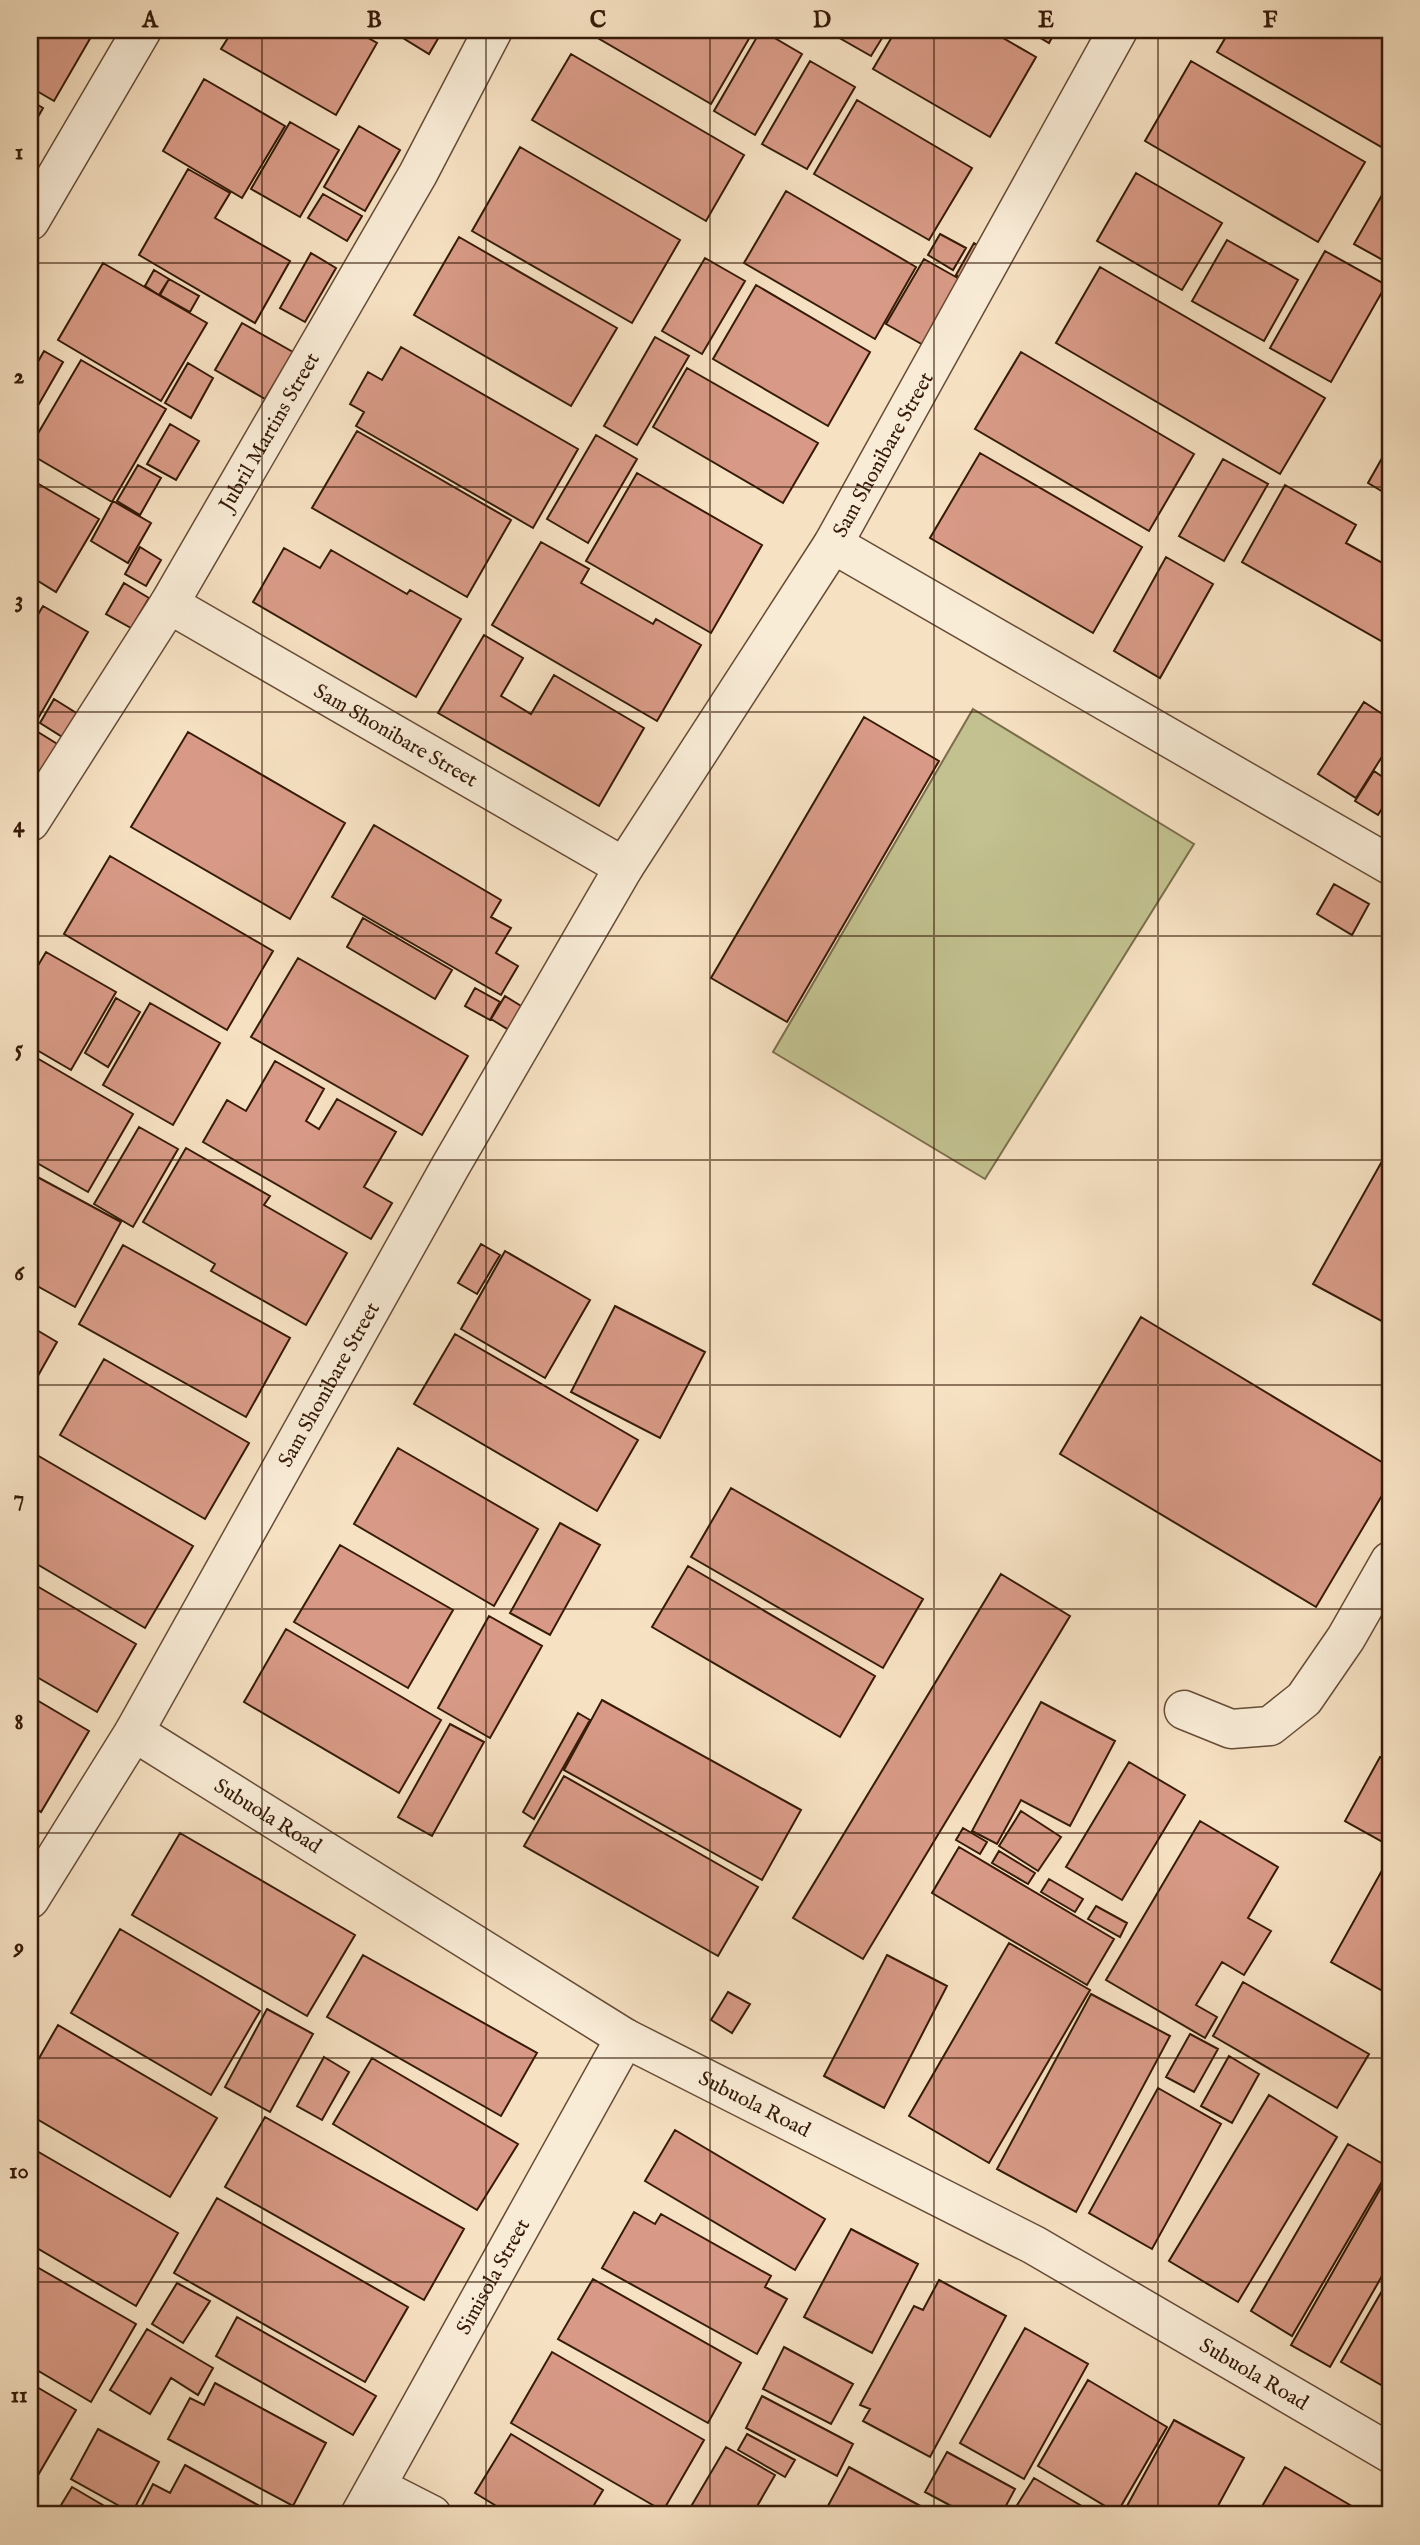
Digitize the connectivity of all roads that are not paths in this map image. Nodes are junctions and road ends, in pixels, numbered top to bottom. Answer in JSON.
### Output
{"nodes":[{"id":1,"x":142,"y":30,"type":"edge"},
{"id":2,"x":493,"y":30,"type":"edge"},
{"id":3,"x":1118,"y":30,"type":"edge"},
{"id":4,"x":30,"y":221,"type":"edge"},
{"id":5,"x":833,"y":544,"type":"junction"},
{"id":6,"x":169,"y":604,"type":"junction"},
{"id":7,"x":30,"y":822,"type":"edge"},
{"id":8,"x":1390,"y":864,"type":"edge"},
{"id":9,"x":624,"y":867,"type":"junction"},
{"id":10,"x":1390,"y":1561,"type":"edge"},
{"id":11,"x":1184,"y":1710,"type":"dead end"},
{"id":12,"x":134,"y":1732,"type":"junction"},
{"id":13,"x":30,"y":1899,"type":"edge"},
{"id":14,"x":625,"y":2038,"type":"junction"},
{"id":15,"x":1390,"y":2453,"type":"edge"},
{"id":16,"x":369,"y":2501,"type":"edge"},
{"id":17,"x":432,"y":2515,"type":"edge"}],
"edges":[{"from":1,"to":4,"type":"street"},
{"from":2,"to":6,"type":"street","name":"Jubril Martins Street"},
{"from":3,"to":5,"type":"street","name":"Sam Shonibare Street"},
{"from":5,"to":8,"type":"street"},
{"from":5,"to":9,"type":"street","name":"Sam Shonibare Street"},
{"from":6,"to":7,"type":"street","name":"Jubril Martins Street"},
{"from":6,"to":9,"type":"street","name":"Sam Shonibare Street"},
{"from":9,"to":12,"type":"street","name":"Sam Shonibare Street"},
{"from":10,"to":11,"type":"street"},
{"from":12,"to":13,"type":"street","name":"Sam Shonibare Street"},
{"from":12,"to":14,"type":"street","name":"Subuola Road"},
{"from":14,"to":15,"type":"street","name":"Subuola Road"},
{"from":14,"to":16,"type":"street","name":"Simisola Street"},
{"from":16,"to":17,"type":"street"}]}
